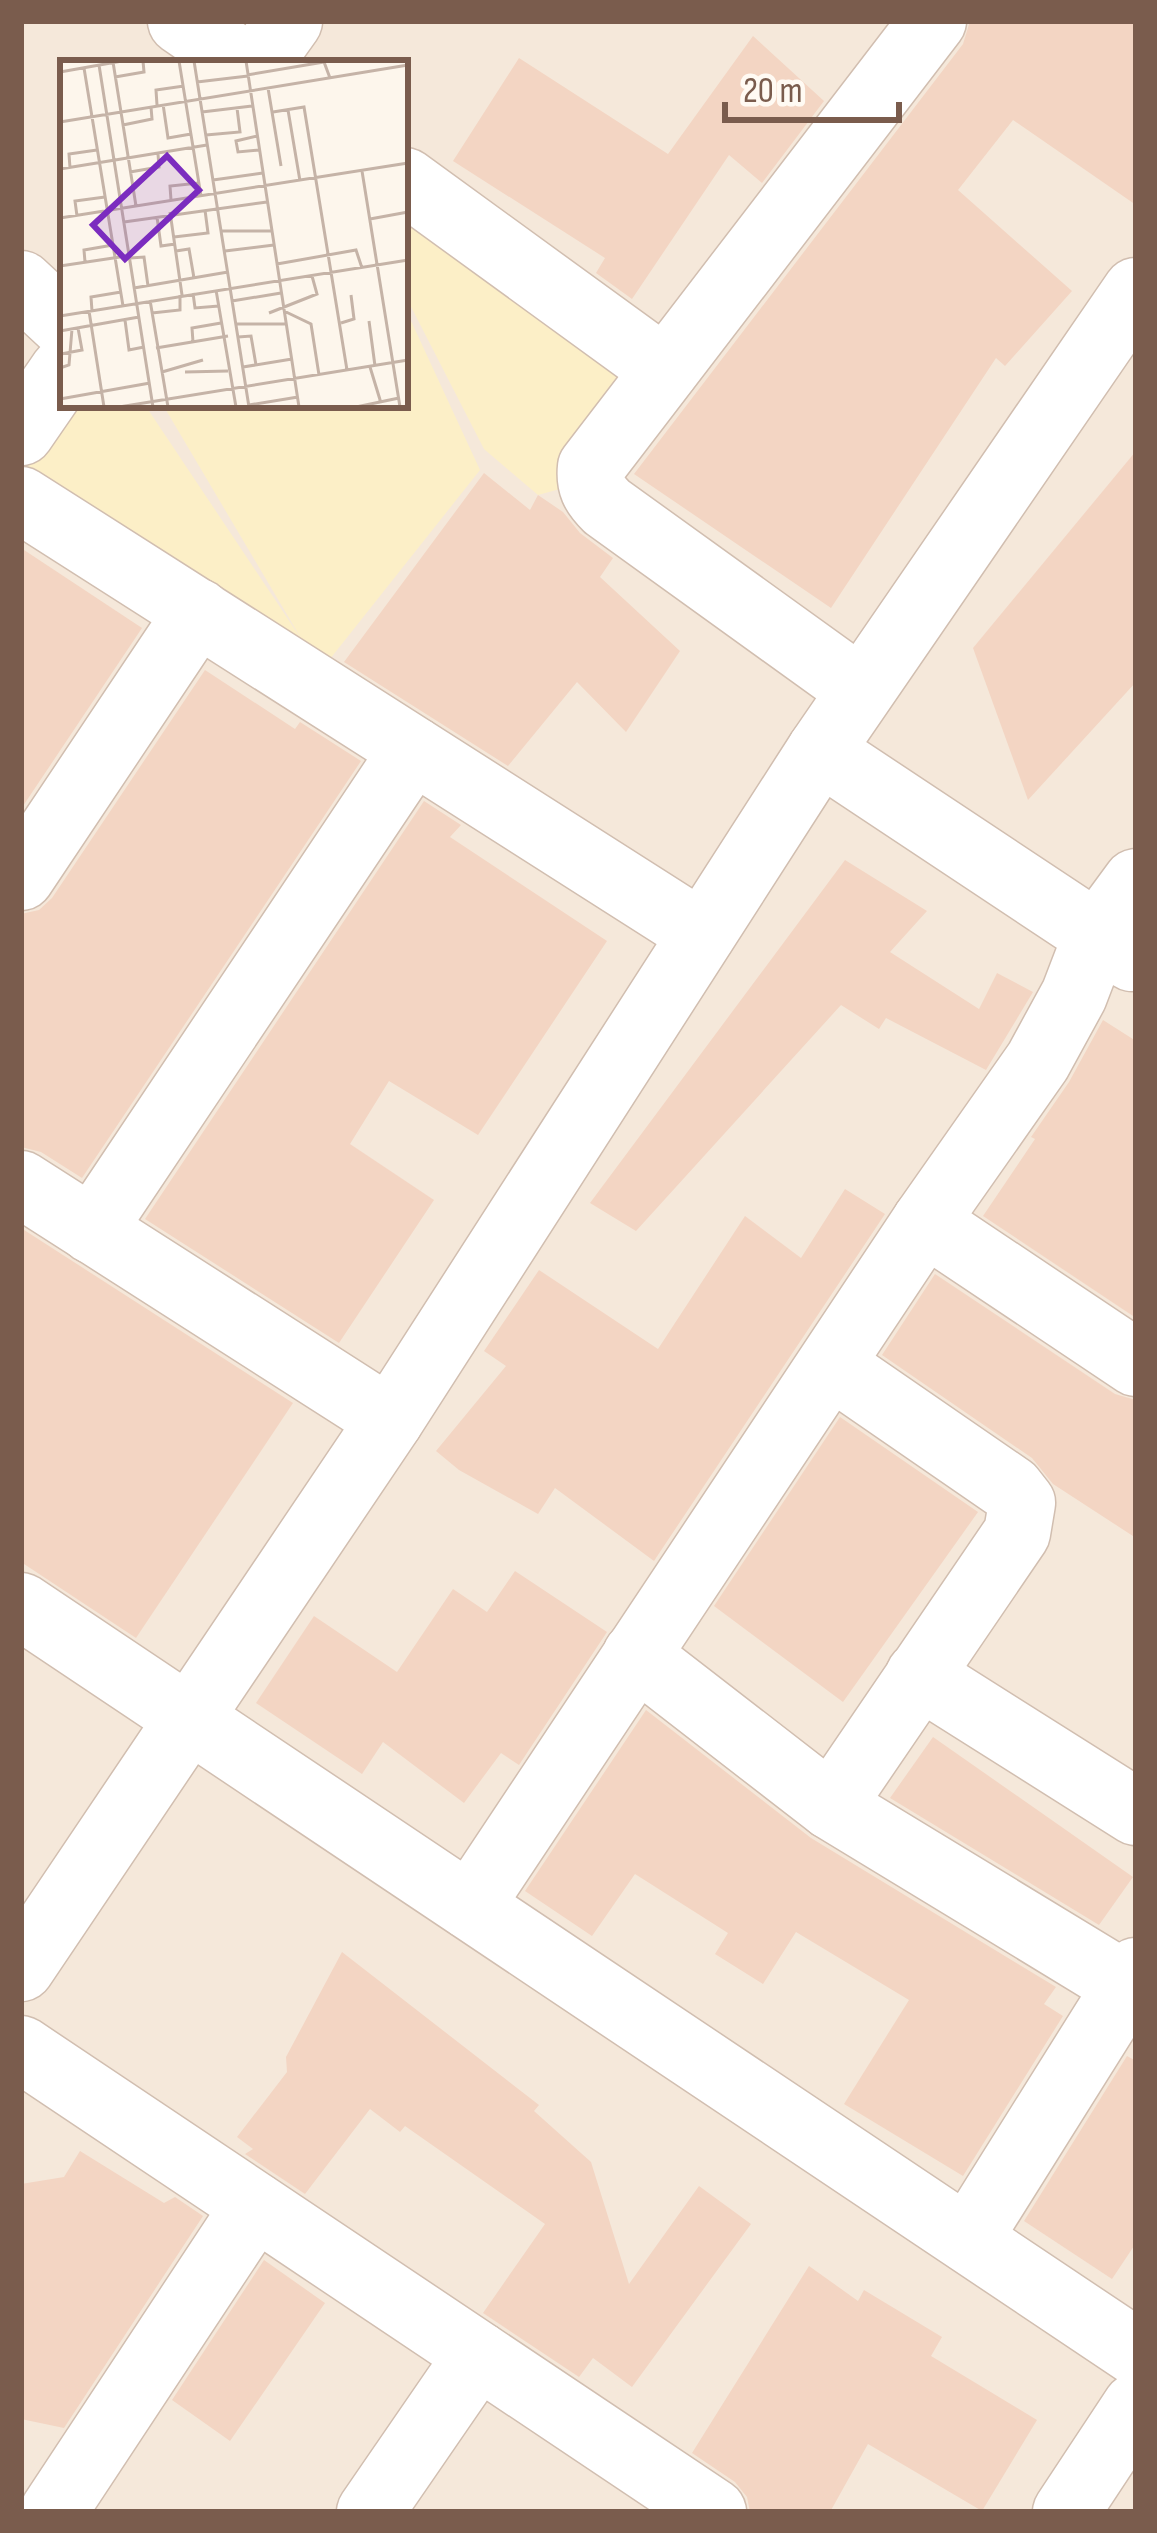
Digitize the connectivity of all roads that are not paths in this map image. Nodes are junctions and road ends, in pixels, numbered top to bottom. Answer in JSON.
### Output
{"nodes":[{"id":1,"x":181,"y":21,"type":"edge"},
{"id":2,"x":289,"y":21,"type":"edge"},
{"id":3,"x":933,"y":21,"type":"edge"},
{"id":4,"x":238,"y":60,"type":"edge"},
{"id":5,"x":261,"y":60,"type":"edge"},
{"id":6,"x":408,"y":183,"type":"edge"},
{"id":7,"x":21,"y":284,"type":"edge"},
{"id":8,"x":1136,"y":290,"type":"edge"},
{"id":9,"x":60,"y":320,"type":"edge"},
{"id":10,"x":665,"y":370,"type":"junction"},
{"id":11,"x":60,"y":375,"type":"edge"},
{"id":12,"x":21,"y":432,"type":"edge"},
{"id":13,"x":21,"y":500,"type":"edge"},
{"id":14,"x":198,"y":613,"type":"junction"},
{"id":15,"x":861,"y":690,"type":"junction"},
{"id":16,"x":413,"y":750,"type":"junction"},
{"id":17,"x":820,"y":751,"type":"junction"},
{"id":18,"x":21,"y":877,"type":"edge"},
{"id":19,"x":1136,"y":882,"type":"edge"},
{"id":20,"x":702,"y":934,"type":"junction"},
{"id":21,"x":1117,"y":948,"type":"edge"},
{"id":22,"x":21,"y":1184,"type":"edge"},
{"id":23,"x":925,"y":1222,"type":"junction"},
{"id":24,"x":92,"y":1230,"type":"junction"},
{"id":25,"x":1136,"y":1363,"type":"edge"},
{"id":26,"x":831,"y":1365,"type":"junction"},
{"id":27,"x":390,"y":1420,"type":"junction"},
{"id":28,"x":21,"y":1606,"type":"edge"},
{"id":29,"x":636,"y":1655,"type":"junction"},
{"id":30,"x":920,"y":1676,"type":"junction"},
{"id":31,"x":190,"y":1718,"type":"junction"},
{"id":32,"x":831,"y":1805,"type":"junction"},
{"id":33,"x":1136,"y":1812,"type":"edge"},
{"id":34,"x":470,"y":1906,"type":"junction"},
{"id":35,"x":21,"y":1968,"type":"edge"},
{"id":36,"x":1131,"y":1979,"type":"edge"},
{"id":37,"x":21,"y":2049,"type":"edge"},
{"id":38,"x":255,"y":2206,"type":"junction"},
{"id":39,"x":968,"y":2239,"type":"junction"},
{"id":40,"x":1136,"y":2352,"type":"edge"},
{"id":41,"x":478,"y":2355,"type":"junction"},
{"id":42,"x":1136,"y":2406,"type":"edge"},
{"id":43,"x":698,"y":2508,"type":"edge"},
{"id":44,"x":53,"y":2512,"type":"edge"},
{"id":45,"x":370,"y":2512,"type":"edge"},
{"id":46,"x":1066,"y":2512,"type":"edge"}],
"edges":[{"from":1,"to":4,"type":"street"},
{"from":2,"to":5,"type":"street"},
{"from":3,"to":10,"type":"street"},
{"from":6,"to":10,"type":"street"},
{"from":7,"to":9,"type":"street"},
{"from":8,"to":15,"type":"street"},
{"from":10,"to":15,"type":"street"},
{"from":11,"to":12,"type":"street"},
{"from":13,"to":14,"type":"street"},
{"from":14,"to":16,"type":"street"},
{"from":14,"to":18,"type":"street"},
{"from":15,"to":17,"type":"street"},
{"from":16,"to":20,"type":"street"},
{"from":16,"to":24,"type":"street"},
{"from":17,"to":20,"type":"street"},
{"from":17,"to":21,"type":"street"},
{"from":19,"to":21,"type":"street"},
{"from":20,"to":27,"type":"street"},
{"from":21,"to":23,"type":"street"},
{"from":22,"to":24,"type":"street"},
{"from":23,"to":25,"type":"street"},
{"from":23,"to":26,"type":"street"},
{"from":24,"to":27,"type":"street"},
{"from":26,"to":29,"type":"street"},
{"from":26,"to":30,"type":"street"},
{"from":27,"to":31,"type":"street"},
{"from":28,"to":31,"type":"street"},
{"from":29,"to":32,"type":"street"},
{"from":29,"to":34,"type":"street"},
{"from":30,"to":32,"type":"street"},
{"from":30,"to":33,"type":"street"},
{"from":31,"to":34,"type":"street"},
{"from":31,"to":35,"type":"street"},
{"from":32,"to":36,"type":"street"},
{"from":34,"to":39,"type":"street"},
{"from":36,"to":39,"type":"street"},
{"from":37,"to":38,"type":"street"},
{"from":38,"to":41,"type":"street"},
{"from":38,"to":44,"type":"street"},
{"from":39,"to":40,"type":"street"},
{"from":41,"to":43,"type":"street"},
{"from":41,"to":45,"type":"street"},
{"from":42,"to":46,"type":"street"}]}
